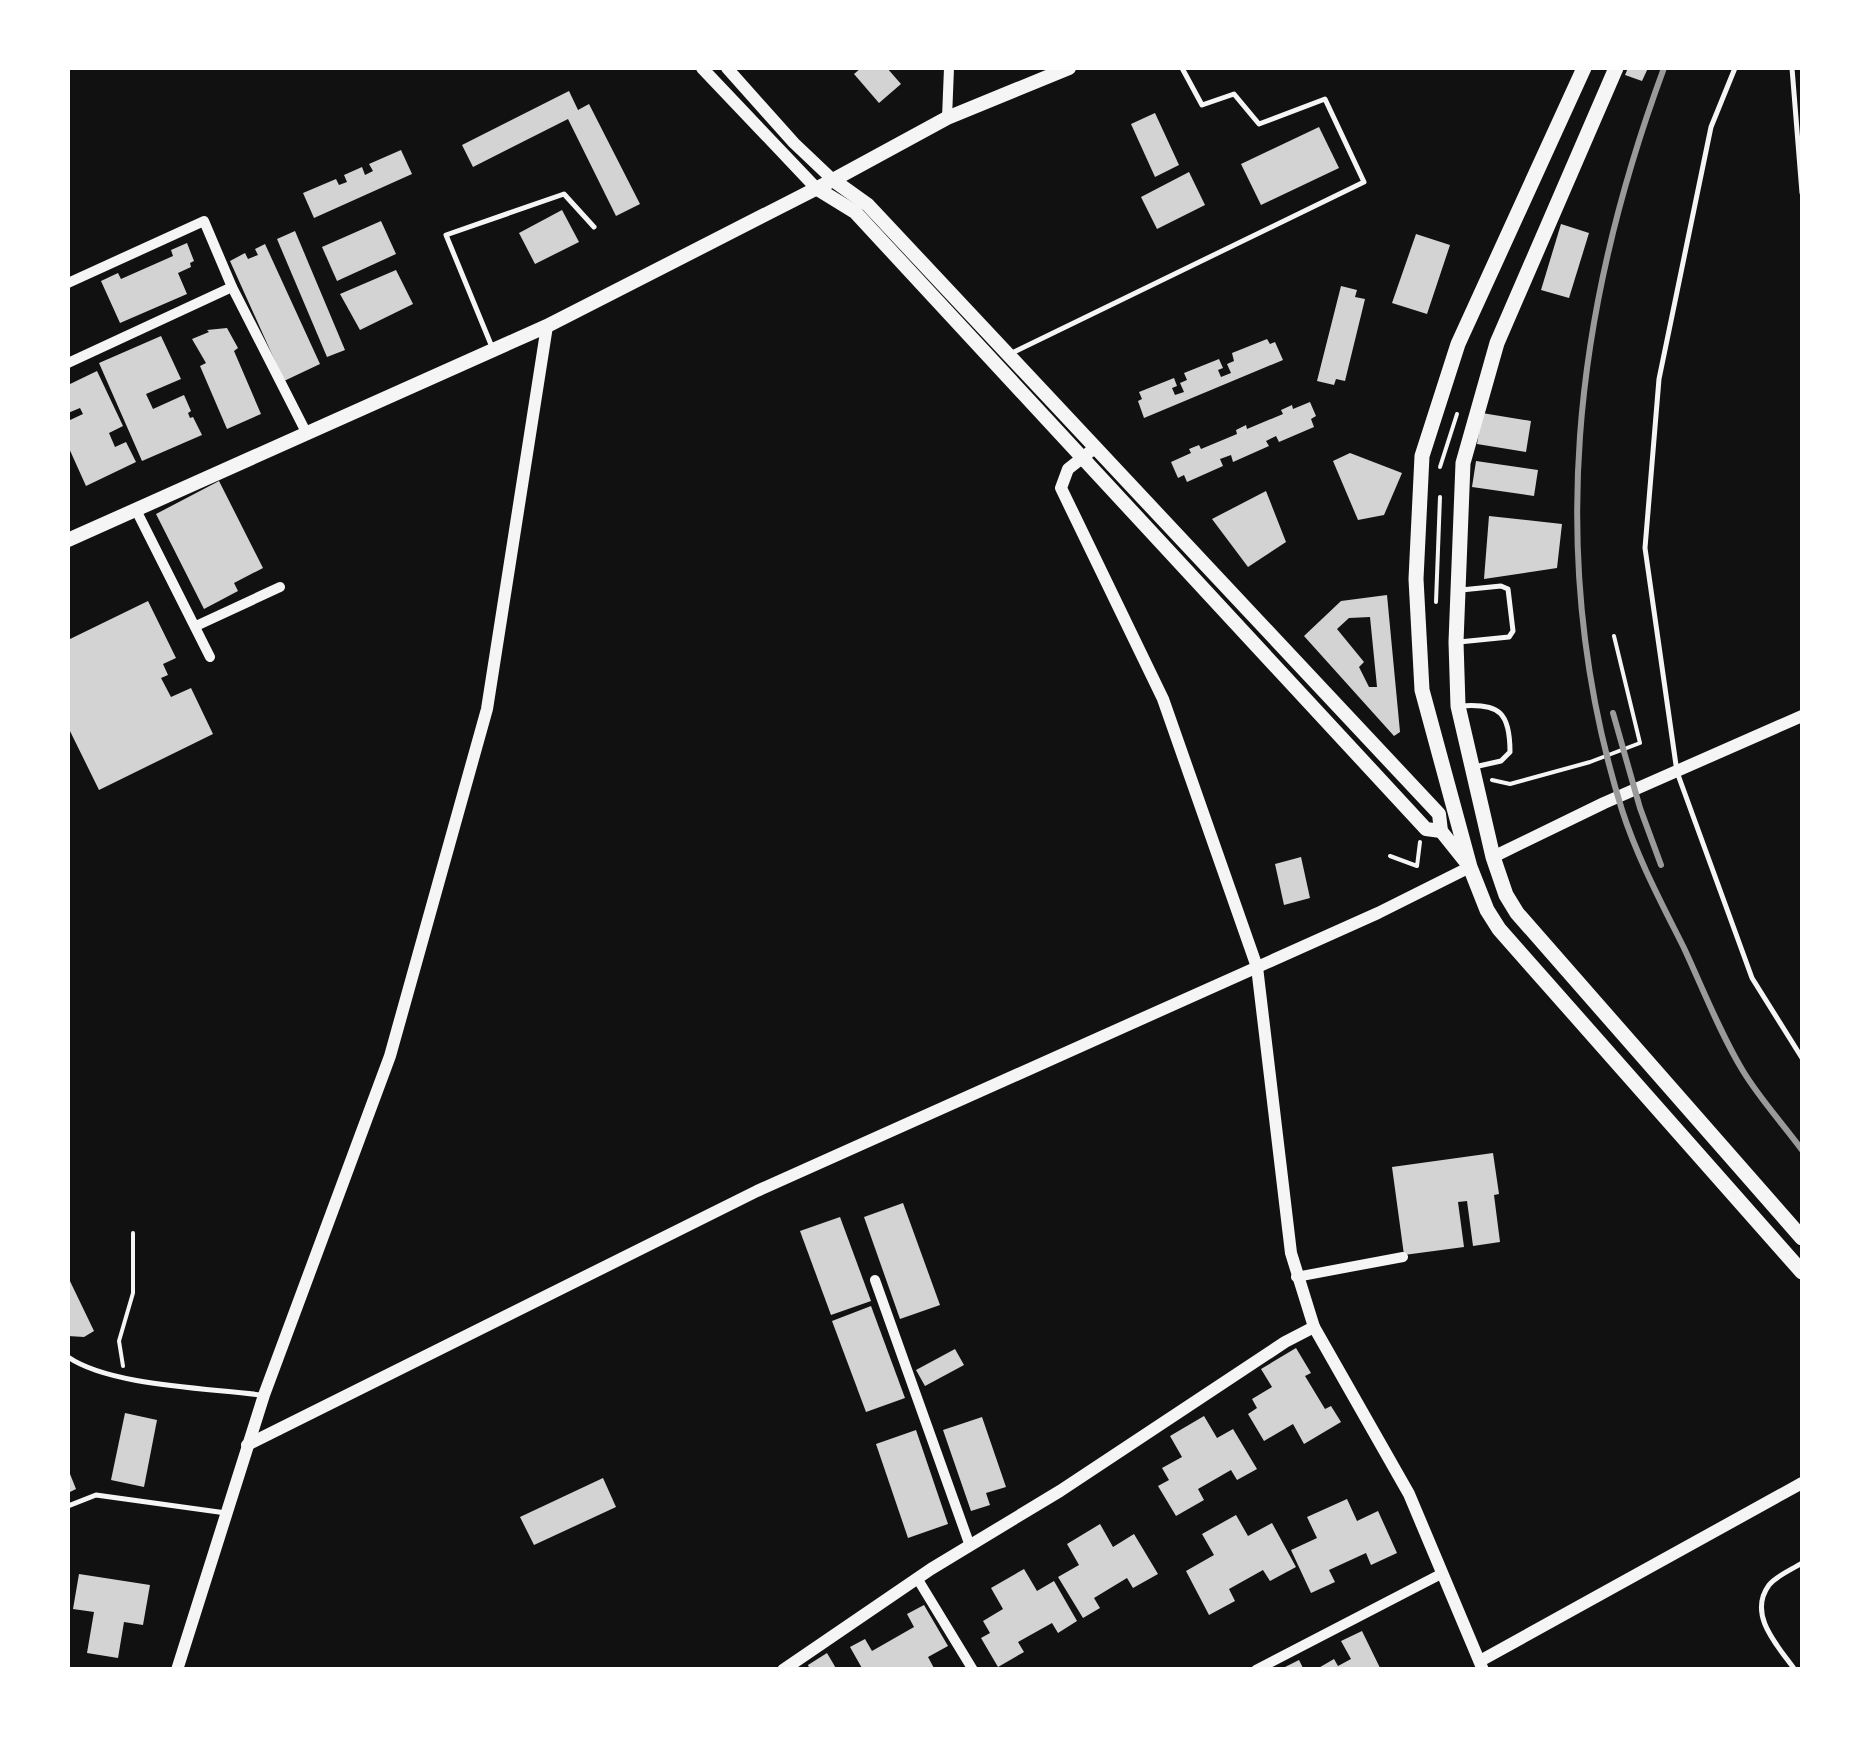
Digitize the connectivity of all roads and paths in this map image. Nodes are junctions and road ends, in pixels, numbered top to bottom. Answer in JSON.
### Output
{"nodes":[{"id":1,"x":702,"y":68,"type":"edge"},
{"id":2,"x":726,"y":68,"type":"edge"},
{"id":3,"x":949,"y":68,"type":"edge"},
{"id":4,"x":1068,"y":68,"type":"edge"},
{"id":5,"x":1182,"y":68,"type":"edge"},
{"id":6,"x":1584,"y":68,"type":"edge"},
{"id":7,"x":1616,"y":68,"type":"edge"},
{"id":8,"x":1735,"y":68,"type":"edge"},
{"id":9,"x":1792,"y":68,"type":"edge"},
{"id":10,"x":947,"y":118,"type":"junction"},
{"id":11,"x":833,"y":180,"type":"junction"},
{"id":12,"x":816,"y":188,"type":"junction"},
{"id":13,"x":1802,"y":193,"type":"edge"},
{"id":14,"x":594,"y":228,"type":"dead end"},
{"id":15,"x":68,"y":283,"type":"edge"},
{"id":16,"x":232,"y":286,"type":"junction"},
{"id":17,"x":547,"y":326,"type":"junction"},
{"id":18,"x":492,"y":350,"type":"junction"},
{"id":19,"x":1010,"y":354,"type":"junction"},
{"id":20,"x":68,"y":363,"type":"edge"},
{"id":21,"x":307,"y":434,"type":"junction"},
{"id":22,"x":1090,"y":452,"type":"junction"},
{"id":23,"x":136,"y":510,"type":"junction"},
{"id":24,"x":68,"y":540,"type":"edge"},
{"id":25,"x":280,"y":586,"type":"dead end"},
{"id":26,"x":1458,"y":590,"type":"junction"},
{"id":27,"x":196,"y":626,"type":"junction"},
{"id":28,"x":1614,"y":636,"type":"dead end"},
{"id":29,"x":1456,"y":642,"type":"junction"},
{"id":30,"x":210,"y":657,"type":"dead end"},
{"id":31,"x":1458,"y":706,"type":"junction"},
{"id":32,"x":1802,"y":716,"type":"edge"},
{"id":33,"x":1472,"y":767,"type":"junction"},
{"id":34,"x":1677,"y":772,"type":"junction"},
{"id":35,"x":1539,"y":775,"type":"dead end"},
{"id":36,"x":1390,"y":856,"type":"dead end"},
{"id":37,"x":1493,"y":857,"type":"junction"},
{"id":38,"x":1417,"y":866,"type":"dead end"},
{"id":39,"x":1470,"y":867,"type":"junction"},
{"id":40,"x":1257,"y":967,"type":"junction"},
{"id":41,"x":1802,"y":1058,"type":"edge"},
{"id":42,"x":133,"y":1233,"type":"dead end"},
{"id":43,"x":1802,"y":1238,"type":"edge"},
{"id":44,"x":1403,"y":1257,"type":"dead end"},
{"id":45,"x":1802,"y":1272,"type":"edge"},
{"id":46,"x":1296,"y":1277,"type":"junction"},
{"id":47,"x":875,"y":1280,"type":"dead end"},
{"id":48,"x":1314,"y":1327,"type":"junction"},
{"id":49,"x":68,"y":1357,"type":"edge"},
{"id":50,"x":126,"y":1378,"type":"junction"},
{"id":51,"x":264,"y":1395,"type":"junction"},
{"id":52,"x":247,"y":1445,"type":"junction"},
{"id":53,"x":1802,"y":1483,"type":"edge"},
{"id":54,"x":68,"y":1506,"type":"edge"},
{"id":55,"x":226,"y":1513,"type":"junction"},
{"id":56,"x":970,"y":1546,"type":"junction"},
{"id":57,"x":1802,"y":1563,"type":"edge"},
{"id":58,"x":1441,"y":1574,"type":"junction"},
{"id":59,"x":917,"y":1578,"type":"junction"},
{"id":60,"x":1481,"y":1665,"type":"edge"},
{"id":61,"x":178,"y":1670,"type":"edge"},
{"id":62,"x":784,"y":1670,"type":"edge"},
{"id":63,"x":973,"y":1670,"type":"edge"},
{"id":64,"x":1256,"y":1670,"type":"edge"},
{"id":65,"x":1795,"y":1670,"type":"edge"}],
"edges":[{"from":1,"to":12,"type":"street"},
{"from":2,"to":11,"type":"street"},
{"from":3,"to":10,"type":"street"},
{"from":4,"to":10,"type":"main road"},
{"from":5,"to":19,"type":"lane"},
{"from":6,"to":39,"type":"main road"},
{"from":7,"to":26,"type":"main road"},
{"from":8,"to":34,"type":"lane"},
{"from":9,"to":13,"type":"lane"},
{"from":10,"to":11,"type":"main road"},
{"from":11,"to":12,"type":"main road"},
{"from":11,"to":19,"type":"main road"},
{"from":12,"to":17,"type":"main road"},
{"from":12,"to":22,"type":"main road"},
{"from":14,"to":18,"type":"lane"},
{"from":15,"to":16,"type":"street"},
{"from":16,"to":20,"type":"street"},
{"from":16,"to":21,"type":"street"},
{"from":17,"to":18,"type":"main road"},
{"from":17,"to":51,"type":"street"},
{"from":18,"to":21,"type":"main road"},
{"from":19,"to":22,"type":"main road"},
{"from":21,"to":23,"type":"main road"},
{"from":22,"to":39,"type":"main road"},
{"from":22,"to":40,"type":"street"},
{"from":23,"to":24,"type":"main road"},
{"from":23,"to":27,"type":"street"},
{"from":25,"to":27,"type":"street"},
{"from":26,"to":29,"type":"main road"},
{"from":26,"to":29,"type":"lane"},
{"from":27,"to":30,"type":"street"},
{"from":28,"to":35,"type":"path"},
{"from":29,"to":31,"type":"main road"},
{"from":31,"to":33,"type":"main road"},
{"from":31,"to":33,"type":"lane"},
{"from":32,"to":34,"type":"street"},
{"from":33,"to":37,"type":"main road"},
{"from":34,"to":37,"type":"street"},
{"from":34,"to":41,"type":"lane"},
{"from":36,"to":38,"type":"path"},
{"from":37,"to":39,"type":"street"},
{"from":37,"to":43,"type":"main road"},
{"from":39,"to":40,"type":"street"},
{"from":39,"to":45,"type":"main road"},
{"from":40,"to":46,"type":"street"},
{"from":40,"to":52,"type":"street"},
{"from":42,"to":50,"type":"path"},
{"from":44,"to":46,"type":"street"},
{"from":46,"to":48,"type":"street"},
{"from":47,"to":56,"type":"street"},
{"from":48,"to":56,"type":"street"},
{"from":48,"to":58,"type":"street"},
{"from":49,"to":50,"type":"lane"},
{"from":50,"to":51,"type":"lane"},
{"from":51,"to":52,"type":"street"},
{"from":52,"to":55,"type":"street"},
{"from":53,"to":60,"type":"street"},
{"from":54,"to":55,"type":"lane"},
{"from":55,"to":61,"type":"street"},
{"from":56,"to":59,"type":"street"},
{"from":57,"to":65,"type":"lane"},
{"from":58,"to":60,"type":"street"},
{"from":58,"to":64,"type":"street"},
{"from":59,"to":62,"type":"street"},
{"from":59,"to":63,"type":"street"}]}
